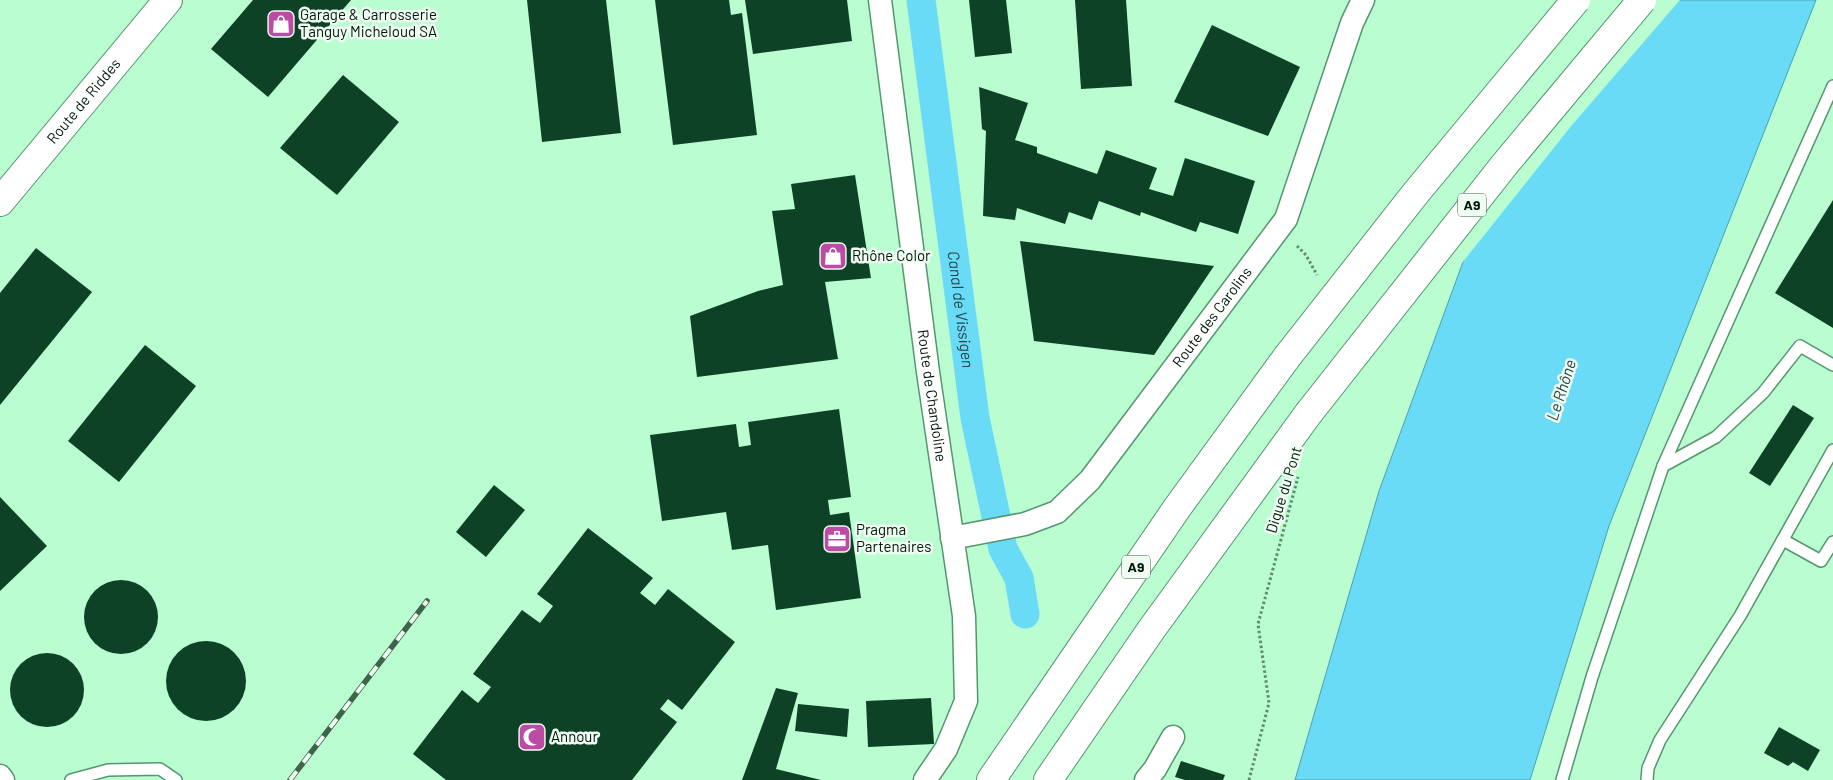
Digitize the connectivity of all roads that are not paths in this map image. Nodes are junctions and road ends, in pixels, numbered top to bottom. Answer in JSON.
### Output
{"nodes":[{"id":1,"x":168,"y":0,"type":"edge"},
{"id":2,"x":880,"y":0,"type":"edge"},
{"id":3,"x":1363,"y":0,"type":"edge"},
{"id":4,"x":1576,"y":0,"type":"edge"},
{"id":5,"x":1642,"y":0,"type":"edge"},
{"id":6,"x":1833,"y":86,"type":"edge"},
{"id":7,"x":0,"y":202,"type":"edge"},
{"id":8,"x":1833,"y":364,"type":"edge"},
{"id":9,"x":1833,"y":450,"type":"edge"},
{"id":10,"x":1664,"y":466,"type":"junction"},
{"id":11,"x":952,"y":538,"type":"junction"},
{"id":12,"x":1783,"y":540,"type":"junction"},
{"id":13,"x":1833,"y":542,"type":"edge"},
{"id":14,"x":1173,"y":737,"type":"dead end"},
{"id":15,"x":0,"y":776,"type":"edge"},
{"id":16,"x":3,"y":780,"type":"edge"},
{"id":17,"x":71,"y":780,"type":"edge"},
{"id":18,"x":176,"y":780,"type":"edge"},
{"id":19,"x":925,"y":780,"type":"edge"},
{"id":20,"x":991,"y":780,"type":"edge"},
{"id":21,"x":1048,"y":780,"type":"edge"},
{"id":22,"x":1146,"y":780,"type":"edge"},
{"id":23,"x":1562,"y":780,"type":"edge"},
{"id":24,"x":1647,"y":780,"type":"edge"}],
"edges":[{"from":1,"to":7,"type":"main road","name":"Route de Riddes"},
{"from":2,"to":11,"type":"street","name":"Route de Chandoline"},
{"from":3,"to":11,"type":"street","name":"Route des Carolins"},
{"from":4,"to":20,"type":"main road","number":"A9","bridge":true},
{"from":5,"to":21,"type":"main road","number":"A9","bridge":true},
{"from":6,"to":10,"type":"lane"},
{"from":8,"to":10,"type":"lane"},
{"from":9,"to":12,"type":"lane"},
{"from":10,"to":23,"type":"lane"},
{"from":11,"to":19,"type":"street","name":"Route de Chandoline"},
{"from":12,"to":13,"type":"lane"},
{"from":12,"to":24,"type":"lane"},
{"from":14,"to":22,"type":"street"},
{"from":15,"to":16,"type":"street"},
{"from":17,"to":18,"type":"lane"}]}
